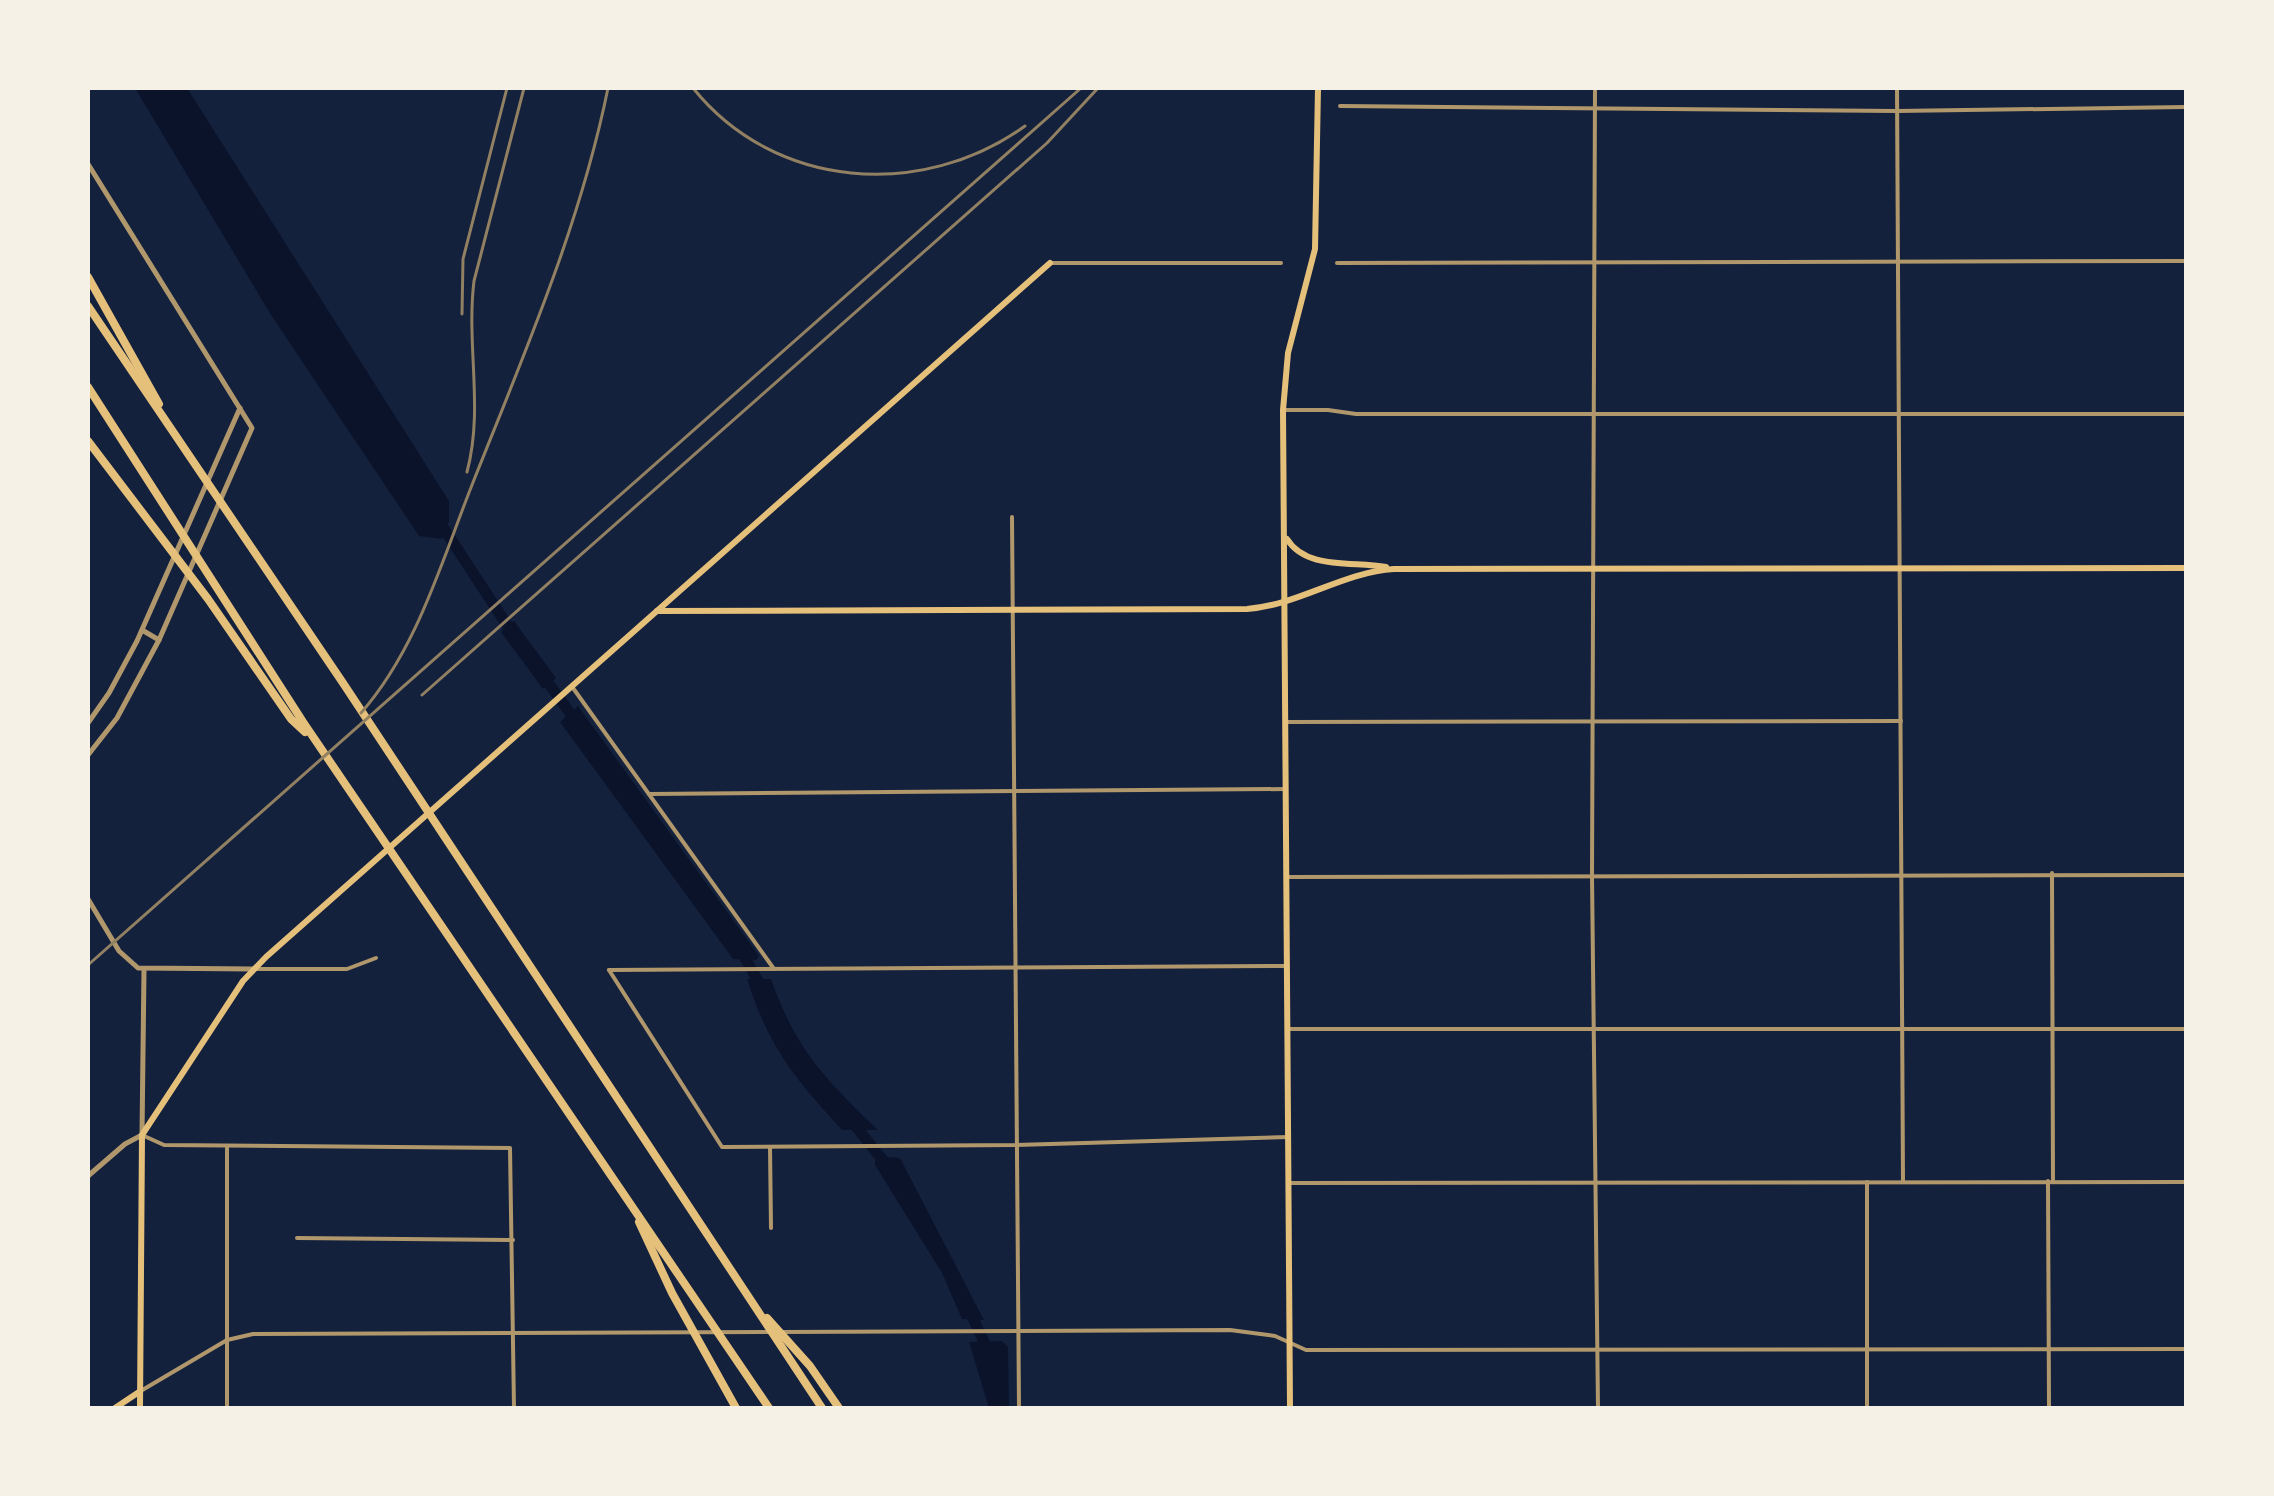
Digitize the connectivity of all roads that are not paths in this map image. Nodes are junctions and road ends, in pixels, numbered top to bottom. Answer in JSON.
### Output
{"nodes":[{"id":1,"x":1318,"y":88,"type":"edge"},
{"id":2,"x":1595,"y":88,"type":"edge"},
{"id":3,"x":1897,"y":88,"type":"edge"},
{"id":4,"x":1340,"y":106,"type":"dead end"},
{"id":5,"x":2186,"y":107,"type":"edge"},
{"id":6,"x":1596,"y":109,"type":"junction"},
{"id":7,"x":1897,"y":111,"type":"junction"},
{"id":8,"x":88,"y":164,"type":"edge"},
{"id":9,"x":1596,"y":261,"type":"junction"},
{"id":10,"x":2186,"y":261,"type":"edge"},
{"id":11,"x":1050,"y":263,"type":"joint"},
{"id":12,"x":1281,"y":263,"type":"dead end"},
{"id":13,"x":1337,"y":263,"type":"dead end"},
{"id":14,"x":1896,"y":263,"type":"junction"},
{"id":15,"x":88,"y":277,"type":"edge"},
{"id":16,"x":88,"y":306,"type":"edge"},
{"id":17,"x":88,"y":387,"type":"edge"},
{"id":18,"x":240,"y":407,"type":"junction"},
{"id":19,"x":1283,"y":410,"type":"junction"},
{"id":20,"x":1897,"y":414,"type":"junction"},
{"id":21,"x":2186,"y":414,"type":"edge"},
{"id":22,"x":1595,"y":415,"type":"junction"},
{"id":23,"x":88,"y":441,"type":"edge"},
{"id":24,"x":188,"y":458,"type":"junction"},
{"id":25,"x":1012,"y":517,"type":"dead end"},
{"id":26,"x":1285,"y":536,"type":"junction"},
{"id":27,"x":1900,"y":568,"type":"junction"},
{"id":28,"x":2186,"y":568,"type":"edge"},
{"id":29,"x":1394,"y":569,"type":"junction"},
{"id":30,"x":1594,"y":569,"type":"junction"},
{"id":31,"x":1286,"y":603,"type":"junction"},
{"id":32,"x":657,"y":611,"type":"junction"},
{"id":33,"x":1012,"y":611,"type":"junction"},
{"id":34,"x":142,"y":629,"type":"junction"},
{"id":35,"x":159,"y":640,"type":"junction"},
{"id":36,"x":573,"y":688,"type":"junction"},
{"id":37,"x":1901,"y":721,"type":"junction"},
{"id":38,"x":1286,"y":722,"type":"junction"},
{"id":39,"x":88,"y":723,"type":"edge"},
{"id":40,"x":1593,"y":723,"type":"junction"},
{"id":41,"x":300,"y":724,"type":"junction"},
{"id":42,"x":88,"y":755,"type":"edge"},
{"id":43,"x":1287,"y":789,"type":"junction"},
{"id":44,"x":1013,"y":790,"type":"junction"},
{"id":45,"x":649,"y":794,"type":"junction"},
{"id":46,"x":2052,"y":873,"type":"junction"},
{"id":47,"x":1901,"y":874,"type":"junction"},
{"id":48,"x":2186,"y":875,"type":"edge"},
{"id":49,"x":1592,"y":876,"type":"junction"},
{"id":50,"x":1288,"y":877,"type":"junction"},
{"id":51,"x":88,"y":899,"type":"edge"},
{"id":52,"x":376,"y":958,"type":"dead end"},
{"id":53,"x":1289,"y":966,"type":"junction"},
{"id":54,"x":1016,"y":968,"type":"junction"},
{"id":55,"x":253,"y":969,"type":"junction"},
{"id":56,"x":775,"y":969,"type":"junction"},
{"id":57,"x":144,"y":970,"type":"junction"},
{"id":58,"x":1903,"y":1027,"type":"junction"},
{"id":59,"x":1594,"y":1028,"type":"junction"},
{"id":60,"x":1288,"y":1029,"type":"junction"},
{"id":61,"x":2052,"y":1029,"type":"junction"},
{"id":62,"x":2186,"y":1029,"type":"edge"},
{"id":63,"x":142,"y":1135,"type":"junction"},
{"id":64,"x":1289,"y":1137,"type":"junction"},
{"id":65,"x":1016,"y":1145,"type":"junction"},
{"id":66,"x":227,"y":1146,"type":"junction"},
{"id":67,"x":770,"y":1147,"type":"junction"},
{"id":68,"x":88,"y":1176,"type":"edge"},
{"id":69,"x":2051,"y":1181,"type":"junction"},
{"id":70,"x":1596,"y":1182,"type":"junction"},
{"id":71,"x":1867,"y":1182,"type":"junction"},
{"id":72,"x":1903,"y":1182,"type":"junction"},
{"id":73,"x":2186,"y":1182,"type":"edge"},
{"id":74,"x":1289,"y":1183,"type":"junction"},
{"id":75,"x":629,"y":1200,"type":"junction"},
{"id":76,"x":771,"y":1228,"type":"dead end"},
{"id":77,"x":297,"y":1238,"type":"dead end"},
{"id":78,"x":513,"y":1240,"type":"junction"},
{"id":79,"x":746,"y":1294,"type":"junction"},
{"id":80,"x":514,"y":1332,"type":"junction"},
{"id":81,"x":1018,"y":1333,"type":"junction"},
{"id":82,"x":227,"y":1340,"type":"junction"},
{"id":83,"x":1291,"y":1342,"type":"junction"},
{"id":84,"x":1868,"y":1348,"type":"junction"},
{"id":85,"x":2049,"y":1349,"type":"junction"},
{"id":86,"x":2186,"y":1349,"type":"edge"},
{"id":87,"x":1597,"y":1351,"type":"junction"},
{"id":88,"x":139,"y":1392,"type":"junction"},
{"id":89,"x":115,"y":1408,"type":"edge"},
{"id":90,"x":140,"y":1408,"type":"edge"},
{"id":91,"x":227,"y":1408,"type":"edge"},
{"id":92,"x":514,"y":1408,"type":"edge"},
{"id":93,"x":736,"y":1408,"type":"edge"},
{"id":94,"x":769,"y":1408,"type":"edge"},
{"id":95,"x":822,"y":1408,"type":"edge"},
{"id":96,"x":839,"y":1408,"type":"edge"},
{"id":97,"x":1019,"y":1408,"type":"edge"},
{"id":98,"x":1290,"y":1408,"type":"edge"},
{"id":99,"x":1598,"y":1408,"type":"edge"},
{"id":100,"x":1867,"y":1408,"type":"edge"},
{"id":101,"x":2049,"y":1408,"type":"edge"}],
"edges":[{"from":1,"to":19,"type":"main road"},
{"from":2,"to":6,"type":"street"},
{"from":3,"to":7,"type":"street"},
{"from":4,"to":6,"type":"street"},
{"from":5,"to":7,"type":"street"},
{"from":6,"to":7,"type":"street"},
{"from":6,"to":9,"type":"street"},
{"from":7,"to":14,"type":"street"},
{"from":8,"to":18,"type":"street"},
{"from":9,"to":13,"type":"street"},
{"from":9,"to":14,"type":"street"},
{"from":9,"to":22,"type":"street"},
{"from":10,"to":14,"type":"street"},
{"from":11,"to":12,"type":"street"},
{"from":11,"to":32,"type":"main road"},
{"from":14,"to":20,"type":"street"},
{"from":15,"to":24,"type":"highway"},
{"from":16,"to":24,"type":"highway"},
{"from":17,"to":41,"type":"highway"},
{"from":18,"to":34,"type":"street"},
{"from":18,"to":35,"type":"street"},
{"from":19,"to":22,"type":"street"},
{"from":19,"to":26,"type":"main road"},
{"from":20,"to":21,"type":"street"},
{"from":20,"to":22,"type":"street"},
{"from":20,"to":27,"type":"street"},
{"from":22,"to":30,"type":"street"},
{"from":23,"to":41,"type":"highway"},
{"from":24,"to":79,"type":"highway"},
{"from":25,"to":33,"type":"street"},
{"from":26,"to":29,"type":"main road"},
{"from":26,"to":31,"type":"main road"},
{"from":27,"to":28,"type":"main road"},
{"from":27,"to":30,"type":"main road"},
{"from":27,"to":37,"type":"street"},
{"from":29,"to":30,"type":"main road"},
{"from":29,"to":31,"type":"main road"},
{"from":30,"to":40,"type":"street"},
{"from":31,"to":33,"type":"main road"},
{"from":31,"to":38,"type":"main road"},
{"from":32,"to":33,"type":"main road"},
{"from":32,"to":36,"type":"main road"},
{"from":33,"to":44,"type":"street"},
{"from":34,"to":35,"type":"street"},
{"from":34,"to":39,"type":"street"},
{"from":35,"to":42,"type":"street"},
{"from":36,"to":45,"type":"street"},
{"from":36,"to":55,"type":"main road"},
{"from":37,"to":40,"type":"street"},
{"from":37,"to":47,"type":"street"},
{"from":38,"to":40,"type":"street"},
{"from":38,"to":43,"type":"main road"},
{"from":40,"to":49,"type":"street"},
{"from":41,"to":75,"type":"highway"},
{"from":43,"to":44,"type":"street"},
{"from":43,"to":50,"type":"main road"},
{"from":44,"to":45,"type":"street"},
{"from":44,"to":54,"type":"street"},
{"from":45,"to":56,"type":"street"},
{"from":46,"to":47,"type":"street"},
{"from":46,"to":48,"type":"street"},
{"from":46,"to":61,"type":"street"},
{"from":47,"to":49,"type":"street"},
{"from":47,"to":58,"type":"street"},
{"from":49,"to":50,"type":"street"},
{"from":49,"to":59,"type":"street"},
{"from":50,"to":53,"type":"main road"},
{"from":51,"to":57,"type":"street"},
{"from":52,"to":55,"type":"street"},
{"from":53,"to":54,"type":"street"},
{"from":53,"to":60,"type":"main road"},
{"from":54,"to":56,"type":"street"},
{"from":54,"to":65,"type":"street"},
{"from":55,"to":57,"type":"street"},
{"from":55,"to":63,"type":"main road"},
{"from":56,"to":67,"type":"street"},
{"from":57,"to":63,"type":"street"},
{"from":58,"to":59,"type":"street"},
{"from":58,"to":61,"type":"street"},
{"from":58,"to":72,"type":"street"},
{"from":59,"to":60,"type":"street"},
{"from":59,"to":70,"type":"street"},
{"from":60,"to":64,"type":"main road"},
{"from":61,"to":62,"type":"street"},
{"from":61,"to":69,"type":"street"},
{"from":63,"to":66,"type":"street"},
{"from":63,"to":68,"type":"street"},
{"from":63,"to":88,"type":"main road"},
{"from":64,"to":65,"type":"street"},
{"from":64,"to":74,"type":"main road"},
{"from":65,"to":67,"type":"street"},
{"from":65,"to":81,"type":"street"},
{"from":66,"to":78,"type":"street"},
{"from":66,"to":82,"type":"street"},
{"from":67,"to":76,"type":"street"},
{"from":69,"to":72,"type":"street"},
{"from":69,"to":73,"type":"street"},
{"from":69,"to":85,"type":"street"},
{"from":70,"to":71,"type":"street"},
{"from":70,"to":74,"type":"street"},
{"from":70,"to":87,"type":"street"},
{"from":71,"to":72,"type":"street"},
{"from":71,"to":84,"type":"street"},
{"from":74,"to":83,"type":"main road"},
{"from":75,"to":93,"type":"highway"},
{"from":75,"to":94,"type":"highway"},
{"from":77,"to":78,"type":"street"},
{"from":78,"to":80,"type":"street"},
{"from":79,"to":95,"type":"highway"},
{"from":79,"to":96,"type":"highway"},
{"from":80,"to":81,"type":"street"},
{"from":80,"to":82,"type":"street"},
{"from":80,"to":92,"type":"street"},
{"from":81,"to":83,"type":"street"},
{"from":81,"to":97,"type":"street"},
{"from":82,"to":88,"type":"street"},
{"from":82,"to":91,"type":"street"},
{"from":83,"to":87,"type":"street"},
{"from":83,"to":98,"type":"main road"},
{"from":84,"to":85,"type":"street"},
{"from":84,"to":87,"type":"street"},
{"from":84,"to":100,"type":"street"},
{"from":85,"to":86,"type":"street"},
{"from":85,"to":101,"type":"street"},
{"from":87,"to":99,"type":"street"},
{"from":88,"to":89,"type":"main road"},
{"from":88,"to":90,"type":"main road"}]}
